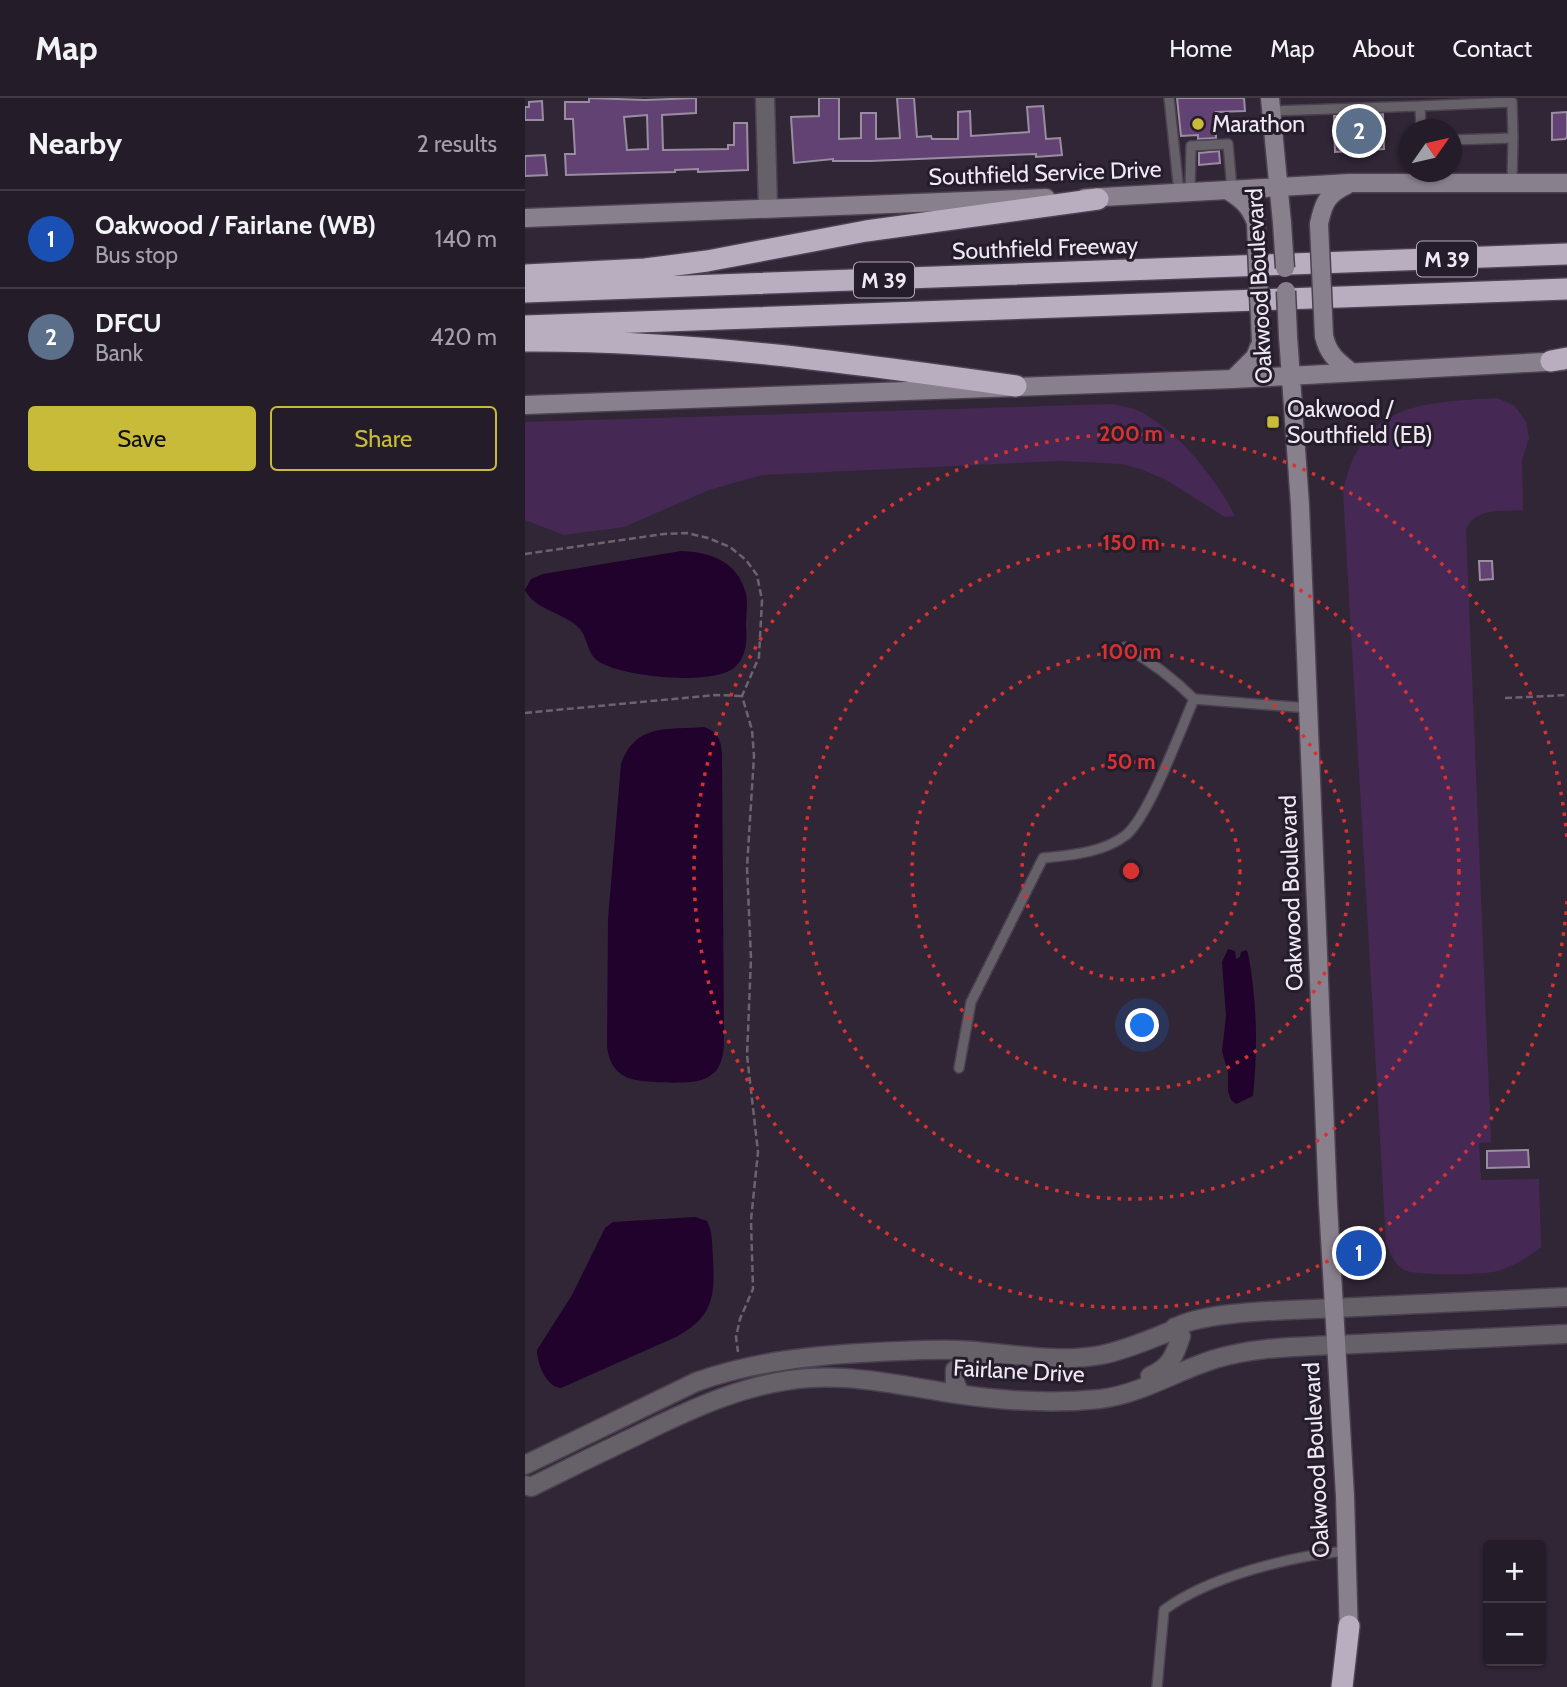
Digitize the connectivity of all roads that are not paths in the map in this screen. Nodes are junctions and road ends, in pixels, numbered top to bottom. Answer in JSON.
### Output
{"nodes":[{"id":1,"x":765,"y":98,"type":"edge"},
{"id":2,"x":1168,"y":98,"type":"edge"},
{"id":3,"x":1270,"y":105,"type":"edge"},
{"id":4,"x":1420,"y":106,"type":"junction"},
{"id":5,"x":1421,"y":119,"type":"edge"},
{"id":6,"x":1513,"y":138,"type":"junction"},
{"id":7,"x":1462,"y":140,"type":"edge"},
{"id":8,"x":1399,"y":179,"type":"edge"},
{"id":9,"x":1462,"y":179,"type":"edge"},
{"id":10,"x":1512,"y":181,"type":"junction"},
{"id":11,"x":1350,"y":183,"type":"junction"},
{"id":12,"x":1567,"y":183,"type":"edge"},
{"id":13,"x":1278,"y":186,"type":"junction"},
{"id":14,"x":1230,"y":190,"type":"junction"},
{"id":15,"x":1184,"y":192,"type":"junction"},
{"id":16,"x":1098,"y":199,"type":"junction"},
{"id":17,"x":768,"y":208,"type":"junction"},
{"id":18,"x":525,"y":218,"type":"edge"},
{"id":19,"x":1567,"y":254,"type":"edge"},
{"id":20,"x":525,"y":275,"type":"edge"},
{"id":21,"x":1567,"y":289,"type":"edge"},
{"id":22,"x":525,"y":292,"type":"edge"},
{"id":23,"x":525,"y":326,"type":"edge"},
{"id":24,"x":525,"y":341,"type":"edge"},
{"id":25,"x":1562,"y":360,"type":"edge"},
{"id":26,"x":1351,"y":372,"type":"junction"},
{"id":27,"x":1289,"y":376,"type":"junction"},
{"id":28,"x":1233,"y":379,"type":"junction"},
{"id":29,"x":1016,"y":386,"type":"junction"},
{"id":30,"x":525,"y":405,"type":"edge"},
{"id":31,"x":1125,"y":648,"type":"dead end"},
{"id":32,"x":1194,"y":699,"type":"junction"},
{"id":33,"x":1308,"y":708,"type":"junction"},
{"id":34,"x":959,"y":1068,"type":"dead end"},
{"id":35,"x":1567,"y":1297,"type":"edge"},
{"id":36,"x":1335,"y":1308,"type":"junction"},
{"id":37,"x":1175,"y":1327,"type":"junction"},
{"id":38,"x":1567,"y":1334,"type":"edge"},
{"id":39,"x":1335,"y":1345,"type":"junction"},
{"id":40,"x":1062,"y":1358,"type":"junction"},
{"id":41,"x":960,"y":1394,"type":"junction"},
{"id":42,"x":1056,"y":1402,"type":"junction"},
{"id":43,"x":525,"y":1465,"type":"edge"},
{"id":44,"x":525,"y":1485,"type":"edge"},
{"id":45,"x":1346,"y":1551,"type":"junction"},
{"id":46,"x":1349,"y":1626,"type":"junction"},
{"id":47,"x":1157,"y":1687,"type":"edge"},
{"id":48,"x":1342,"y":1687,"type":"edge"},
{"id":49,"x":1352,"y":1687,"type":"edge"}],
"edges":[{"from":1,"to":17,"type":"street"},
{"from":2,"to":15,"type":"lane"},
{"from":3,"to":4,"type":"lane"},
{"from":3,"to":13,"type":"main road","name":"Oakwood Boulevard"},
{"from":4,"to":5,"type":"lane"},
{"from":4,"to":6,"type":"lane"},
{"from":6,"to":7,"type":"lane"},
{"from":6,"to":10,"type":"lane"},
{"from":8,"to":11,"type":"main road","name":"Southfield Service Drive"},
{"from":9,"to":10,"type":"main road","name":"Southfield Service Drive"},
{"from":10,"to":12,"type":"main road","name":"Southfield Service Drive"},
{"from":11,"to":13,"type":"main road","name":"Southfield Service Drive"},
{"from":11,"to":26,"type":"main road","bridge":true},
{"from":13,"to":14,"type":"main road","name":"Southfield Service Drive"},
{"from":13,"to":27,"type":"main road","name":"Oakwood Boulevard","bridge":true},
{"from":14,"to":15,"type":"main road","name":"Southfield Service Drive"},
{"from":14,"to":15,"type":"lane"},
{"from":14,"to":28,"type":"main road","bridge":true},
{"from":15,"to":16,"type":"main road","name":"Southfield Service Drive"},
{"from":16,"to":17,"type":"main road","name":"Southfield Service Drive"},
{"from":16,"to":20,"type":"highway"},
{"from":17,"to":18,"type":"main road","name":"Southfield Service Drive"},
{"from":19,"to":22,"type":"highway","name":"Southfield Freeway","number":"M 39"},
{"from":21,"to":23,"type":"highway","number":"M 39"},
{"from":24,"to":29,"type":"highway"},
{"from":25,"to":26,"type":"main road"},
{"from":26,"to":27,"type":"main road"},
{"from":27,"to":28,"type":"main road"},
{"from":27,"to":33,"type":"main road","name":"Oakwood Boulevard"},
{"from":28,"to":29,"type":"main road"},
{"from":29,"to":30,"type":"main road"},
{"from":31,"to":32,"type":"lane"},
{"from":32,"to":33,"type":"lane"},
{"from":32,"to":34,"type":"lane"},
{"from":33,"to":36,"type":"main road","name":"Oakwood Boulevard"},
{"from":35,"to":36,"type":"street","name":"Fairlane Drive"},
{"from":36,"to":37,"type":"street","name":"Fairlane Drive"},
{"from":36,"to":39,"type":"main road","name":"Oakwood Boulevard"},
{"from":37,"to":40,"type":"street","name":"Fairlane Drive"},
{"from":37,"to":42,"type":"street"},
{"from":38,"to":39,"type":"street","name":"Fairlane Drive"},
{"from":39,"to":42,"type":"street","name":"Fairlane Drive"},
{"from":39,"to":45,"type":"main road","name":"Oakwood Boulevard"},
{"from":40,"to":41,"type":"street"},
{"from":40,"to":43,"type":"street","name":"Fairlane Drive"},
{"from":41,"to":42,"type":"street","name":"Fairlane Drive"},
{"from":41,"to":44,"type":"street","name":"Fairlane Drive"},
{"from":45,"to":46,"type":"main road","name":"Oakwood Boulevard"},
{"from":45,"to":47,"type":"lane"},
{"from":46,"to":48,"type":"highway"},
{"from":46,"to":49,"type":"main road","name":"Oakwood Boulevard"}]}
